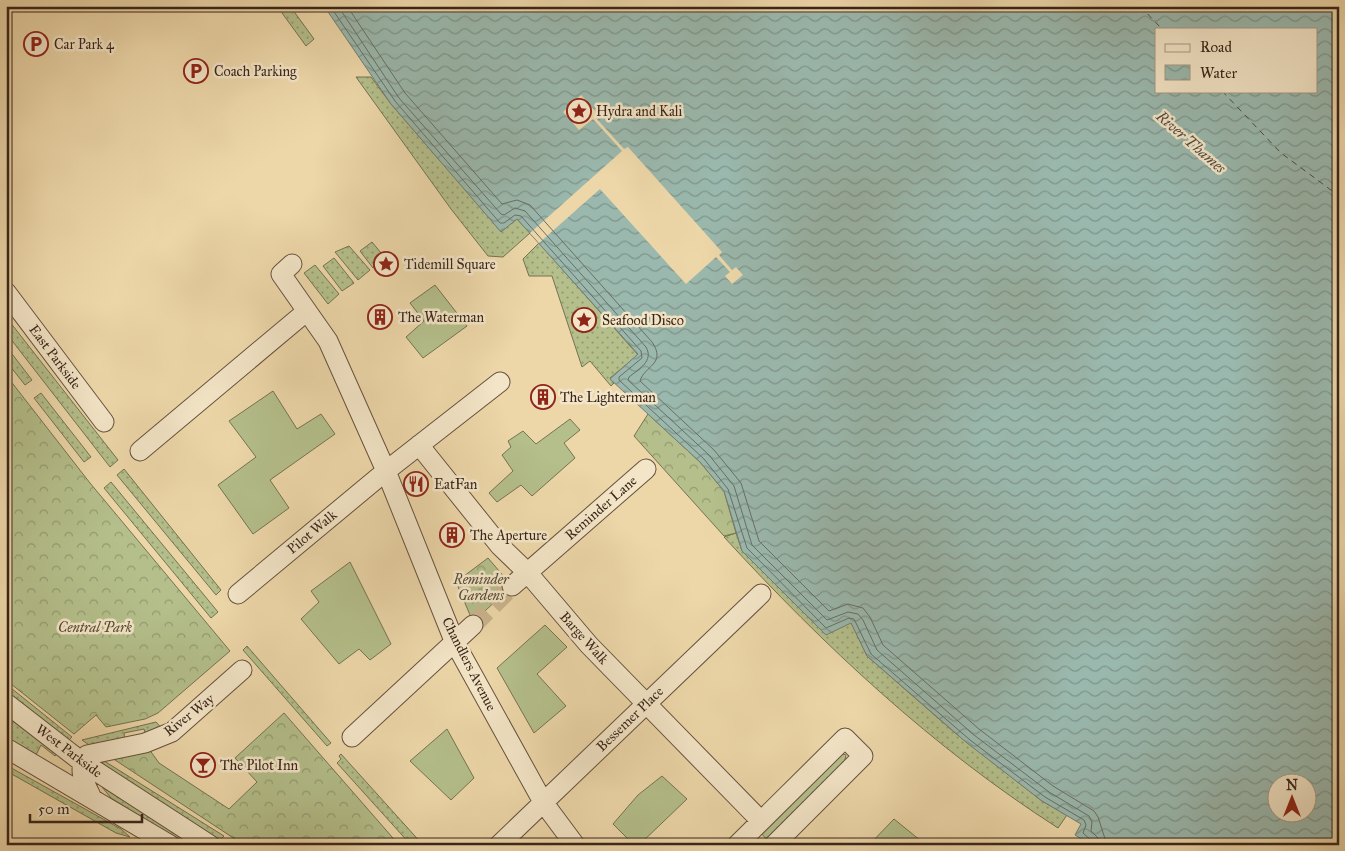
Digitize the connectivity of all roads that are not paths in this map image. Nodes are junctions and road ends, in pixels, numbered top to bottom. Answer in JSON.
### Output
{"nodes":[{"id":1,"x":286,"y":269,"type":"dead end"},
{"id":2,"x":6,"y":292,"type":"edge"},
{"id":3,"x":307,"y":310,"type":"junction"},
{"id":4,"x":500,"y":382,"type":"dead end"},
{"id":5,"x":104,"y":422,"type":"dead end"},
{"id":6,"x":419,"y":445,"type":"junction"},
{"id":7,"x":140,"y":451,"type":"dead end"},
{"id":8,"x":646,"y":469,"type":"dead end"},
{"id":9,"x":386,"y":471,"type":"junction"},
{"id":10,"x":527,"y":572,"type":"junction"},
{"id":11,"x":512,"y":586,"type":"tunnel mouth"},
{"id":12,"x":238,"y":594,"type":"dead end"},
{"id":13,"x":761,"y":594,"type":"dead end"},
{"id":14,"x":473,"y":625,"type":"tunnel mouth"},
{"id":15,"x":455,"y":643,"type":"junction"},
{"id":16,"x":242,"y":670,"type":"dead end"},
{"id":17,"x":6,"y":703,"type":"edge"},
{"id":18,"x":647,"y":703,"type":"junction"},
{"id":19,"x":352,"y":737,"type":"dead end"},
{"id":20,"x":6,"y":748,"type":"edge"},
{"id":21,"x":82,"y":762,"type":"junction"},
{"id":22,"x":91,"y":796,"type":"junction"},
{"id":23,"x":543,"y":802,"type":"junction"},
{"id":24,"x":761,"y":821,"type":"junction"},
{"id":25,"x":162,"y":843,"type":"edge"},
{"id":26,"x":499,"y":844,"type":"edge"},
{"id":27,"x":210,"y":845,"type":"edge"},
{"id":28,"x":575,"y":845,"type":"edge"},
{"id":29,"x":737,"y":845,"type":"edge"},
{"id":30,"x":774,"y":845,"type":"edge"}],
"edges":[{"from":1,"to":3,"type":"street","name":"Chandlers Avenue"},
{"from":2,"to":5,"type":"street","name":"East Parkside"},
{"from":3,"to":7,"type":"street"},
{"from":3,"to":9,"type":"street","name":"Chandlers Avenue"},
{"from":4,"to":6,"type":"street"},
{"from":6,"to":9,"type":"street"},
{"from":6,"to":10,"type":"street","name":"Barge Walk"},
{"from":8,"to":10,"type":"street","name":"Reminder Lane"},
{"from":9,"to":12,"type":"street","name":"Pilot Walk"},
{"from":9,"to":15,"type":"street","name":"Chandlers Avenue"},
{"from":10,"to":11,"type":"street","name":"Reminder Lane"},
{"from":10,"to":18,"type":"street","name":"Barge Walk"},
{"from":13,"to":18,"type":"street","name":"Bessemer Place"},
{"from":14,"to":15,"type":"street"},
{"from":15,"to":19,"type":"street"},
{"from":15,"to":23,"type":"street","name":"Chandlers Avenue"},
{"from":16,"to":21,"type":"street","name":"River Way"},
{"from":17,"to":21,"type":"street","name":"West Parkside"},
{"from":18,"to":23,"type":"street","name":"Bessemer Place"},
{"from":18,"to":24,"type":"street","name":"Barge Walk"},
{"from":20,"to":22,"type":"street","name":"West Parkside"},
{"from":21,"to":22,"type":"street"},
{"from":21,"to":27,"type":"street","name":"West Parkside"},
{"from":22,"to":25,"type":"street","name":"West Parkside"},
{"from":23,"to":26,"type":"street","name":"Bessemer Place"},
{"from":23,"to":28,"type":"street","name":"Chandlers Avenue"},
{"from":24,"to":29,"type":"street"},
{"from":24,"to":30,"type":"street"}]}
